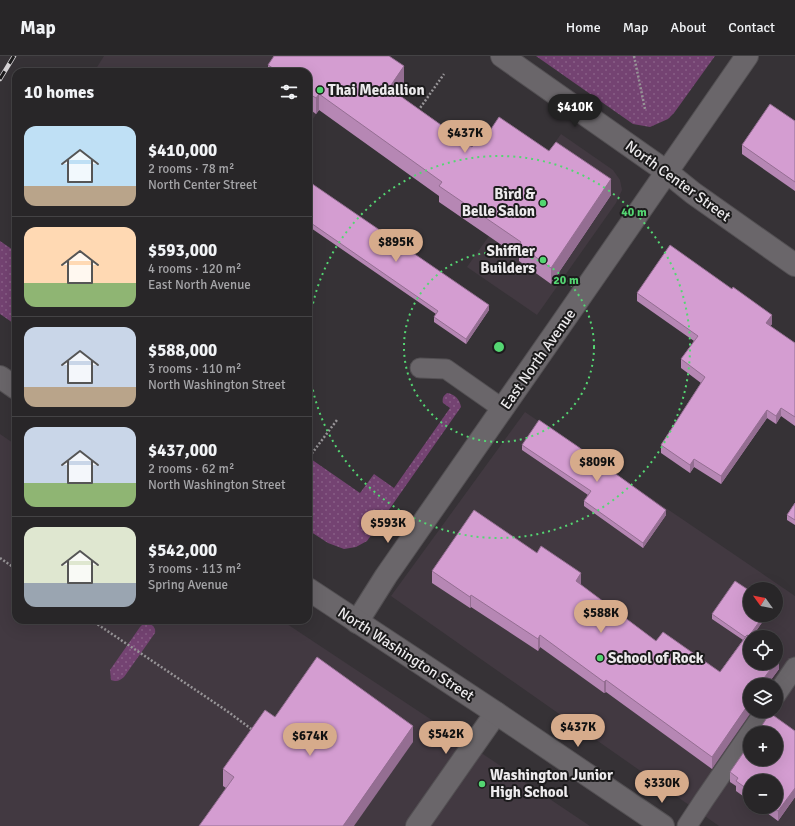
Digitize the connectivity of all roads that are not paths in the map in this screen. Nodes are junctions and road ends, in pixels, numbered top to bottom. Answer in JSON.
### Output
{"nodes":[{"id":1,"x":502,"y":56,"type":"edge"},
{"id":2,"x":747,"y":56,"type":"edge"},
{"id":3,"x":667,"y":172,"type":"junction"},
{"id":4,"x":795,"y":265,"type":"edge"},
{"id":5,"x":420,"y":368,"type":"dead end"},
{"id":6,"x":0,"y":377,"type":"edge"},
{"id":7,"x":12,"y":385,"type":"edge"},
{"id":8,"x":503,"y":409,"type":"junction"},
{"id":9,"x":312,"y":592,"type":"edge"},
{"id":10,"x":356,"y":622,"type":"junction"},
{"id":11,"x":795,"y":667,"type":"edge"},
{"id":12,"x":783,"y":685,"type":"edge"},
{"id":13,"x":496,"y":713,"type":"junction"},
{"id":14,"x":760,"y":718,"type":"edge"},
{"id":15,"x":417,"y":826,"type":"edge"},
{"id":16,"x":664,"y":826,"type":"edge"},
{"id":17,"x":687,"y":826,"type":"edge"}],
"edges":[{"from":1,"to":3,"type":"street","name":"North Center Street"},
{"from":2,"to":3,"type":"street","name":"East North Avenue"},
{"from":3,"to":4,"type":"street","name":"North Center Street"},
{"from":3,"to":8,"type":"street","name":"East North Avenue"},
{"from":5,"to":8,"type":"lane"},
{"from":6,"to":7,"type":"street"},
{"from":8,"to":10,"type":"street","name":"East North Avenue"},
{"from":9,"to":10,"type":"street","name":"North Washington Street"},
{"from":10,"to":13,"type":"street","name":"North Washington Street"},
{"from":11,"to":12,"type":"lane"},
{"from":13,"to":15,"type":"street"},
{"from":13,"to":16,"type":"street","name":"North Washington Street"},
{"from":14,"to":17,"type":"lane"}]}
